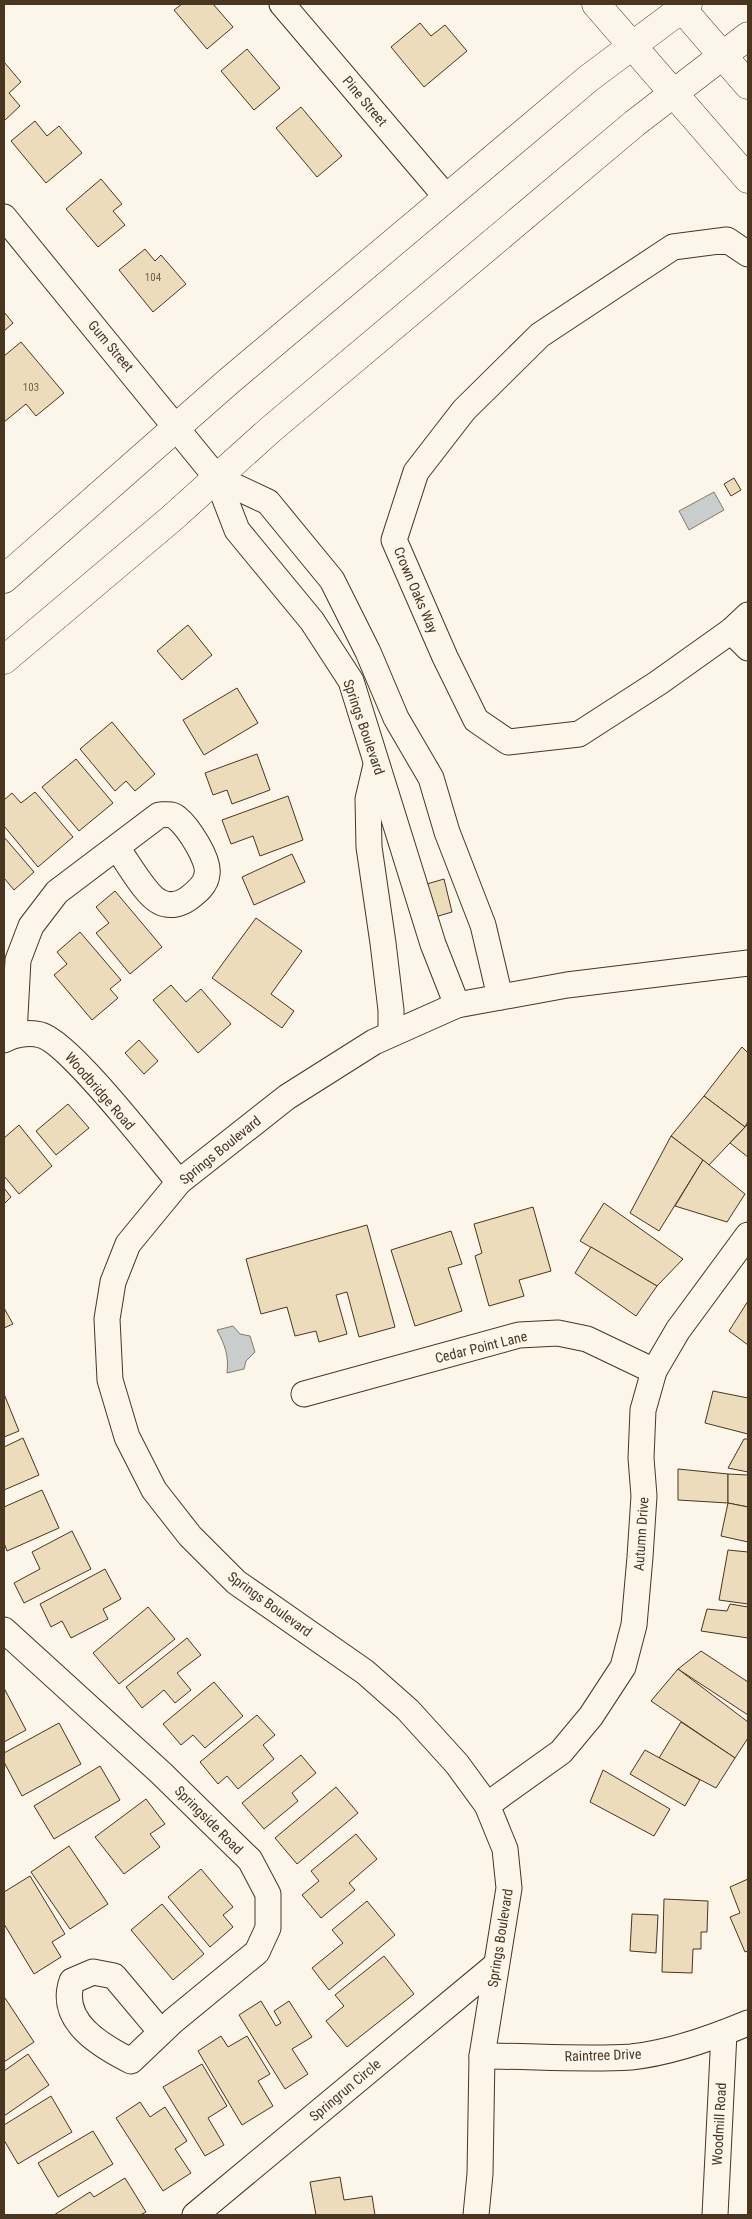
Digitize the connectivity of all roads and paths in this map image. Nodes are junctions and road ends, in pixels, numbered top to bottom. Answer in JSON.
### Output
{"nodes":[{"id":1,"x":282,"y":4,"type":"edge"},
{"id":2,"x":596,"y":4,"type":"edge"},
{"id":3,"x":683,"y":5,"type":"edge"},
{"id":4,"x":748,"y":36,"type":"edge"},
{"id":5,"x":633,"y":45,"type":"junction"},
{"id":6,"x":724,"y":56,"type":"junction"},
{"id":7,"x":748,"y":85,"type":"edge"},
{"id":8,"x":676,"y":94,"type":"junction"},
{"id":9,"x":748,"y":179,"type":"edge"},
{"id":10,"x":447,"y":198,"type":"junction"},
{"id":11,"x":4,"y":217,"type":"edge"},
{"id":12,"x":748,"y":254,"type":"edge"},
{"id":13,"x":177,"y":426,"type":"junction"},
{"id":14,"x":218,"y":478,"type":"junction"},
{"id":15,"x":4,"y":579,"type":"edge"},
{"id":16,"x":743,"y":631,"type":"edge"},
{"id":17,"x":4,"y":660,"type":"edge"},
{"id":18,"x":376,"y":765,"type":"junction"},
{"id":19,"x":117,"y":848,"type":"dead end"},
{"id":20,"x":748,"y":963,"type":"edge"},
{"id":21,"x":500,"y":997,"type":"junction"},
{"id":22,"x":457,"y":1005,"type":"junction"},
{"id":23,"x":391,"y":1034,"type":"junction"},
{"id":24,"x":9,"y":1037,"type":"edge"},
{"id":25,"x":179,"y":1182,"type":"junction"},
{"id":26,"x":748,"y":1235,"type":"edge"},
{"id":27,"x":654,"y":1370,"type":"junction"},
{"id":28,"x":304,"y":1394,"type":"dead end"},
{"id":29,"x":4,"y":1630,"type":"edge"},
{"id":30,"x":487,"y":1805,"type":"junction"},
{"id":31,"x":496,"y":1965,"type":"junction"},
{"id":32,"x":748,"y":2023,"type":"edge"},
{"id":33,"x":161,"y":2032,"type":"dead end"},
{"id":34,"x":724,"y":2034,"type":"junction"},
{"id":35,"x":482,"y":2056,"type":"junction"},
{"id":36,"x":195,"y":2215,"type":"edge"},
{"id":37,"x":476,"y":2215,"type":"edge"},
{"id":38,"x":715,"y":2215,"type":"edge"}],
"edges":[{"from":1,"to":10,"type":"street","name":"Pine Street"},
{"from":2,"to":5,"type":"main road"},
{"from":3,"to":5,"type":"main road"},
{"from":3,"to":6,"type":"main road"},
{"from":4,"to":6,"type":"main road"},
{"from":5,"to":8,"type":"main road"},
{"from":5,"to":10,"type":"main road"},
{"from":6,"to":7,"type":"main road"},
{"from":6,"to":8,"type":"main road"},
{"from":8,"to":9,"type":"main road"},
{"from":8,"to":14,"type":"main road"},
{"from":10,"to":13,"type":"main road"},
{"from":11,"to":13,"type":"street","name":"Gum Street"},
{"from":12,"to":16,"type":"street","name":"Crown Oaks Way"},
{"from":13,"to":14,"type":"street","name":"Gum Street"},
{"from":13,"to":15,"type":"main road"},
{"from":14,"to":17,"type":"main road"},
{"from":14,"to":18,"type":"street","name":"Springs Boulevard"},
{"from":14,"to":21,"type":"street"},
{"from":18,"to":22,"type":"street","name":"Springs Boulevard"},
{"from":18,"to":23,"type":"street"},
{"from":19,"to":24,"type":"street"},
{"from":20,"to":21,"type":"street","name":"Springs Boulevard"},
{"from":21,"to":22,"type":"street","name":"Springs Boulevard"},
{"from":22,"to":23,"type":"street","name":"Springs Boulevard"},
{"from":23,"to":25,"type":"street","name":"Springs Boulevard"},
{"from":24,"to":25,"type":"street","name":"Woodbridge Road"},
{"from":25,"to":30,"type":"street","name":"Springs Boulevard"},
{"from":26,"to":27,"type":"street","name":"Autumn Drive"},
{"from":27,"to":28,"type":"street","name":"Cedar Point Lane"},
{"from":27,"to":30,"type":"street","name":"Autumn Drive"},
{"from":29,"to":33,"type":"street","name":"Springside Road"},
{"from":30,"to":31,"type":"street","name":"Springs Boulevard"},
{"from":31,"to":35,"type":"street","name":"Springs Boulevard"},
{"from":31,"to":36,"type":"street","name":"Springrun Circle"},
{"from":32,"to":34,"type":"street","name":"Raintree Drive"},
{"from":34,"to":35,"type":"street","name":"Raintree Drive"},
{"from":34,"to":38,"type":"street","name":"Woodmill Road"},
{"from":35,"to":37,"type":"street","name":"Springs Boulevard"}]}
